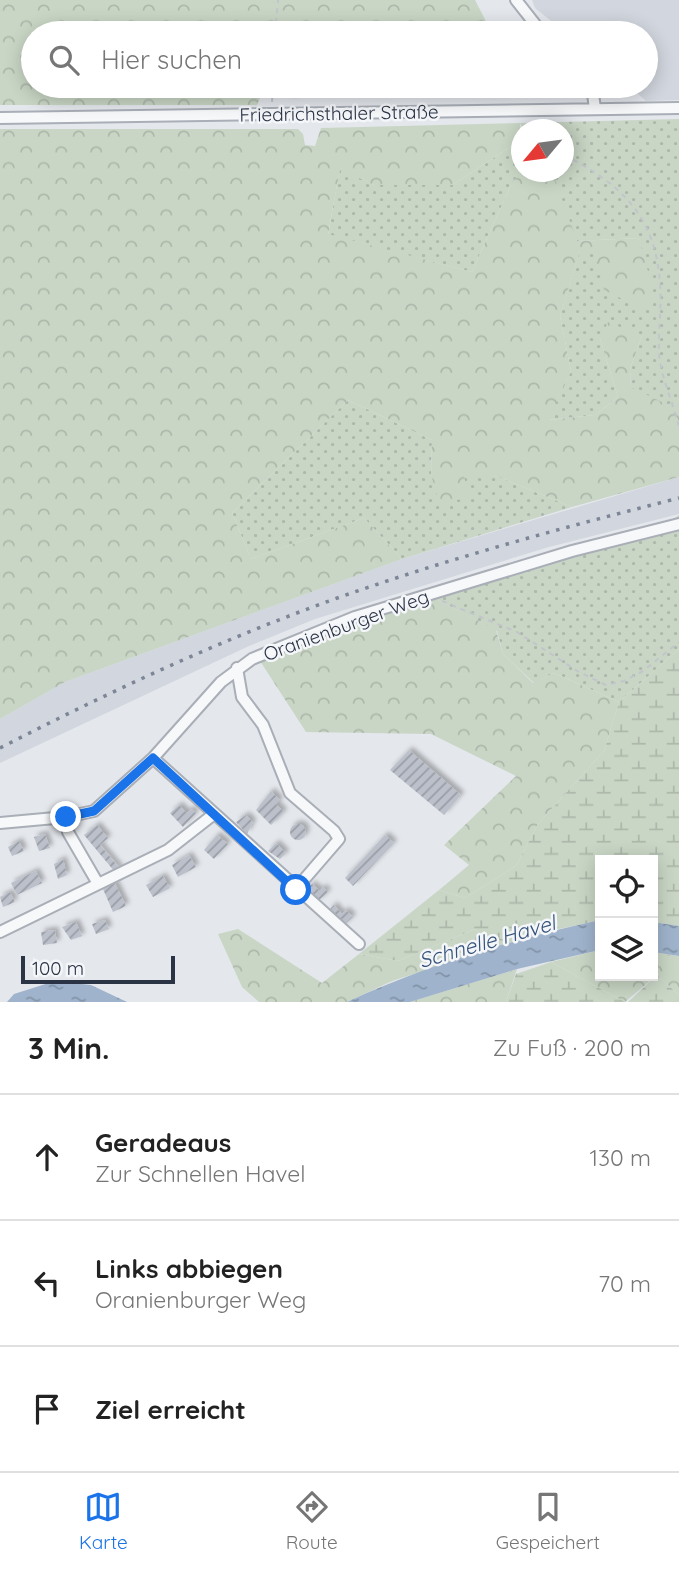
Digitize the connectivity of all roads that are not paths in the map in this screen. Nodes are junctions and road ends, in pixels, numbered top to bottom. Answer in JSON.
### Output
{"nodes":[{"id":1,"x":516,"y":0,"type":"edge"},
{"id":2,"x":533,"y":21,"type":"edge"},
{"id":3,"x":594,"y":98,"type":"edge"},
{"id":4,"x":679,"y":108,"type":"edge"},
{"id":5,"x":595,"y":109,"type":"junction"},
{"id":6,"x":0,"y":118,"type":"edge"},
{"id":7,"x":679,"y":524,"type":"edge"},
{"id":8,"x":237,"y":668,"type":"junction"},
{"id":9,"x":153,"y":758,"type":"junction"},
{"id":10,"x":214,"y":814,"type":"junction"},
{"id":11,"x":66,"y":817,"type":"junction"},
{"id":12,"x":0,"y":823,"type":"edge"},
{"id":13,"x":97,"y":882,"type":"junction"},
{"id":14,"x":296,"y":890,"type":"junction"},
{"id":15,"x":0,"y":932,"type":"edge"},
{"id":16,"x":359,"y":944,"type":"dead end"}],
"edges":[{"from":1,"to":2,"type":"street"},
{"from":3,"to":5,"type":"street"},
{"from":4,"to":5,"type":"street","name":"Friedrichsthaler Straße"},
{"from":5,"to":6,"type":"street","name":"Friedrichsthaler Straße"},
{"from":7,"to":8,"type":"street","name":"Oranienburger Weg"},
{"from":8,"to":9,"type":"street","name":"Oranienburger Weg"},
{"from":8,"to":14,"type":"street"},
{"from":9,"to":10,"type":"street"},
{"from":9,"to":11,"type":"street","name":"Oranienburger Weg"},
{"from":10,"to":13,"type":"street"},
{"from":10,"to":14,"type":"street"},
{"from":11,"to":12,"type":"street","name":"Oranienburger Weg"},
{"from":11,"to":13,"type":"street"},
{"from":13,"to":15,"type":"street"},
{"from":14,"to":16,"type":"street"}]}
